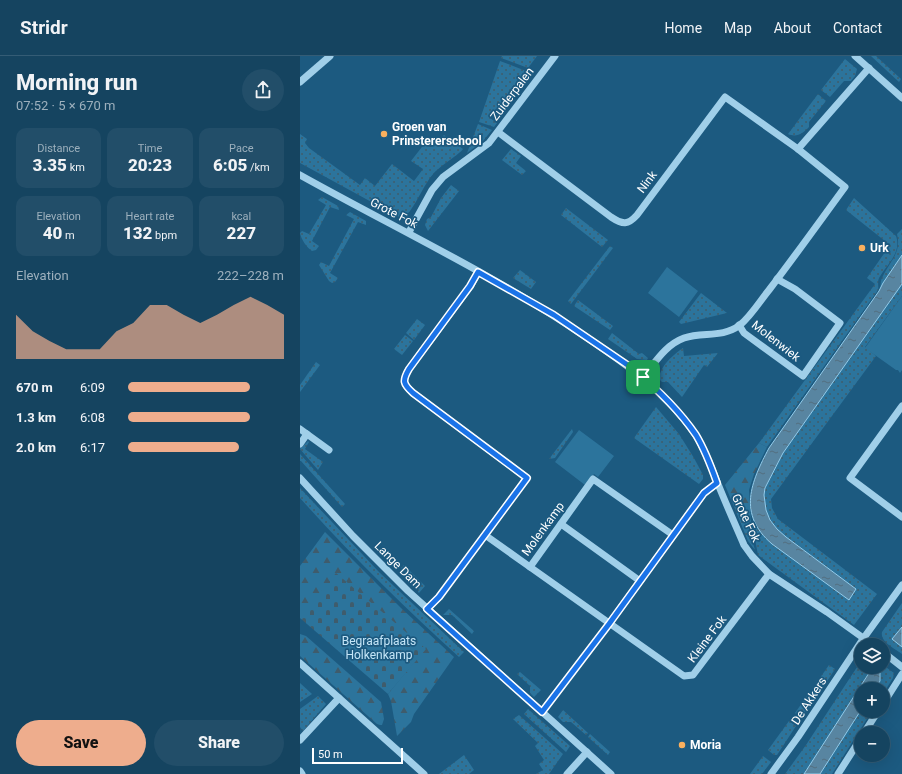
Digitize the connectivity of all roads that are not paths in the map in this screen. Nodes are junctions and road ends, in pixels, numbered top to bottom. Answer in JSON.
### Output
{"nodes":[{"id":1,"x":330,"y":56,"type":"edge"},
{"id":2,"x":555,"y":56,"type":"edge"},
{"id":3,"x":855,"y":56,"type":"edge"},
{"id":4,"x":869,"y":68,"type":"junction"},
{"id":5,"x":300,"y":82,"type":"edge"},
{"id":6,"x":902,"y":98,"type":"edge"},
{"id":7,"x":498,"y":132,"type":"junction"},
{"id":8,"x":798,"y":149,"type":"junction"},
{"id":9,"x":300,"y":175,"type":"edge"},
{"id":10,"x":409,"y":232,"type":"junction"},
{"id":11,"x":478,"y":272,"type":"junction"},
{"id":12,"x":777,"y":279,"type":"junction"},
{"id":13,"x":739,"y":325,"type":"junction"},
{"id":14,"x":643,"y":377,"type":"junction"},
{"id":15,"x":902,"y":406,"type":"edge"},
{"id":16,"x":300,"y":428,"type":"edge"},
{"id":17,"x":307,"y":434,"type":"junction"},
{"id":18,"x":300,"y":444,"type":"edge"},
{"id":19,"x":329,"y":450,"type":"dead end"},
{"id":20,"x":300,"y":478,"type":"edge"},
{"id":21,"x":717,"y":483,"type":"junction"},
{"id":22,"x":902,"y":517,"type":"edge"},
{"id":23,"x":561,"y":524,"type":"junction"},
{"id":24,"x":485,"y":535,"type":"junction"},
{"id":25,"x":673,"y":535,"type":"junction"},
{"id":26,"x":530,"y":567,"type":"junction"},
{"id":27,"x":769,"y":574,"type":"junction"},
{"id":28,"x":640,"y":580,"type":"junction"},
{"id":29,"x":902,"y":585,"type":"edge"},
{"id":30,"x":427,"y":609,"type":"junction"},
{"id":31,"x":609,"y":624,"type":"junction"},
{"id":32,"x":862,"y":638,"type":"edge"},
{"id":33,"x":864,"y":638,"type":"edge"},
{"id":34,"x":854,"y":653,"type":"edge"},
{"id":35,"x":890,"y":658,"type":"edge"},
{"id":36,"x":300,"y":663,"type":"edge"},
{"id":37,"x":902,"y":667,"type":"edge"},
{"id":38,"x":902,"y":674,"type":"edge"},
{"id":39,"x":890,"y":693,"type":"edge"},
{"id":40,"x":339,"y":698,"type":"junction"},
{"id":41,"x":542,"y":712,"type":"junction"},
{"id":42,"x":300,"y":740,"type":"edge"},
{"id":43,"x":854,"y":749,"type":"edge"},
{"id":44,"x":587,"y":752,"type":"junction"},
{"id":45,"x":300,"y":771,"type":"edge"},
{"id":46,"x":302,"y":774,"type":"edge"},
{"id":47,"x":424,"y":774,"type":"edge"},
{"id":48,"x":567,"y":774,"type":"edge"},
{"id":49,"x":611,"y":774,"type":"edge"},
{"id":50,"x":771,"y":774,"type":"edge"},
{"id":51,"x":838,"y":774,"type":"edge"}],
"edges":[{"from":1,"to":5,"type":"street"},
{"from":2,"to":7,"type":"street","name":"Zuiderpalen"},
{"from":3,"to":4,"type":"street"},
{"from":4,"to":6,"type":"street"},
{"from":4,"to":8,"type":"street"},
{"from":7,"to":8,"type":"street","name":"Nink"},
{"from":7,"to":10,"type":"street","name":"Zuiderpalen"},
{"from":8,"to":12,"type":"street","name":"Nink"},
{"from":9,"to":10,"type":"street","name":"Grote Fok"},
{"from":10,"to":11,"type":"street","name":"Grote Fok"},
{"from":11,"to":14,"type":"street","name":"Grote Fok"},
{"from":11,"to":24,"type":"street"},
{"from":12,"to":13,"type":"street","name":"Nink"},
{"from":12,"to":13,"type":"street","name":"Molenwiek"},
{"from":13,"to":14,"type":"street","name":"Nink"},
{"from":14,"to":21,"type":"street","name":"Grote Fok"},
{"from":15,"to":22,"type":"street"},
{"from":16,"to":17,"type":"street"},
{"from":17,"to":18,"type":"street"},
{"from":17,"to":19,"type":"street"},
{"from":20,"to":30,"type":"street","name":"Lange Dam"},
{"from":21,"to":25,"type":"street"},
{"from":21,"to":27,"type":"street","name":"Grote Fok"},
{"from":23,"to":25,"type":"street","name":"Molenkamp"},
{"from":23,"to":26,"type":"street","name":"Molenkamp"},
{"from":23,"to":28,"type":"street"},
{"from":24,"to":26,"type":"street","name":"Molenkamp"},
{"from":24,"to":30,"type":"street"},
{"from":25,"to":28,"type":"street"},
{"from":26,"to":31,"type":"street","name":"Kleine Fok"},
{"from":27,"to":31,"type":"street","name":"Kleine Fok"},
{"from":27,"to":32,"type":"street","name":"Grote Fok"},
{"from":28,"to":31,"type":"street"},
{"from":29,"to":33,"type":"street","name":"De Akkers"},
{"from":30,"to":41,"type":"street","name":"Lange Dam"},
{"from":31,"to":41,"type":"street"},
{"from":34,"to":50,"type":"street","name":"De Akkers"},
{"from":35,"to":37,"type":"street"},
{"from":36,"to":40,"type":"street"},
{"from":38,"to":39,"type":"street"},
{"from":40,"to":42,"type":"street"},
{"from":40,"to":47,"type":"street"},
{"from":41,"to":44,"type":"street","name":"Lange Dam"},
{"from":43,"to":51,"type":"street"},
{"from":44,"to":48,"type":"street"},
{"from":44,"to":49,"type":"street","name":"Lange Dam"},
{"from":45,"to":46,"type":"street"}]}
